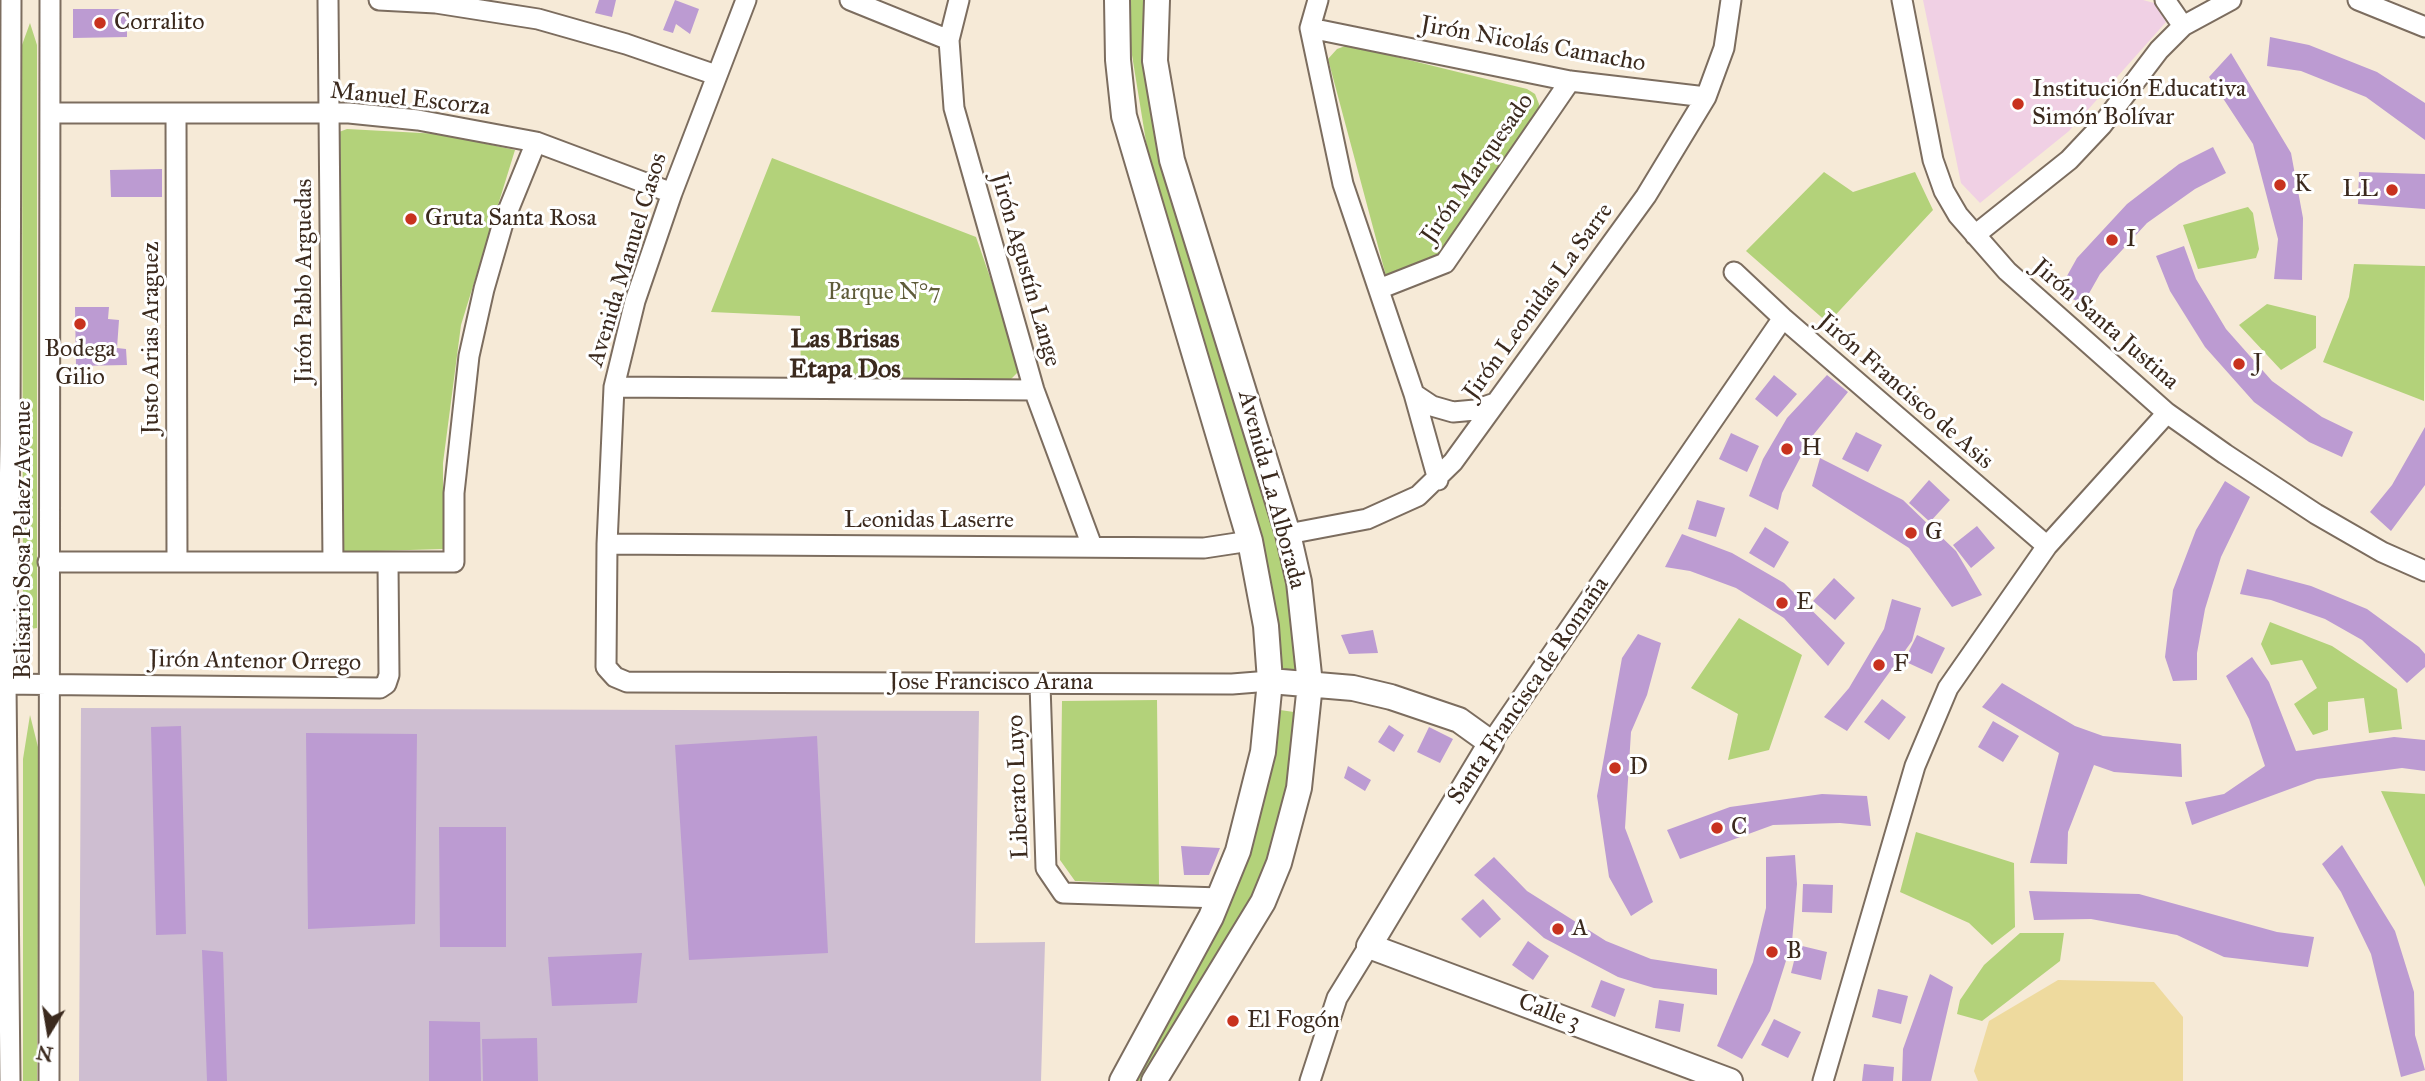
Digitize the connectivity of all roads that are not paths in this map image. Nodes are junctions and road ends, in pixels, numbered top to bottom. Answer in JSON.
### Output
{"nodes":[{"id":1,"x":11,"y":0,"type":"edge"},
{"id":2,"x":50,"y":0,"type":"edge"},
{"id":3,"x":328,"y":0,"type":"edge"},
{"id":4,"x":379,"y":0,"type":"edge"},
{"id":5,"x":746,"y":0,"type":"edge"},
{"id":6,"x":850,"y":0,"type":"edge"},
{"id":7,"x":959,"y":0,"type":"edge"},
{"id":8,"x":1117,"y":0,"type":"edge"},
{"id":9,"x":1157,"y":0,"type":"edge"},
{"id":10,"x":1318,"y":0,"type":"edge"},
{"id":11,"x":1731,"y":0,"type":"edge"},
{"id":12,"x":1902,"y":0,"type":"edge"},
{"id":13,"x":2165,"y":0,"type":"edge"},
{"id":14,"x":2231,"y":0,"type":"edge"},
{"id":15,"x":2358,"y":0,"type":"edge"},
{"id":16,"x":2183,"y":26,"type":"junction"},
{"id":17,"x":2425,"y":27,"type":"edge"},
{"id":18,"x":1310,"y":28,"type":"junction"},
{"id":19,"x":949,"y":40,"type":"junction"},
{"id":20,"x":716,"y":75,"type":"junction"},
{"id":21,"x":1570,"y":81,"type":"junction"},
{"id":22,"x":1706,"y":97,"type":"junction"},
{"id":23,"x":50,"y":113,"type":"junction"},
{"id":24,"x":176,"y":114,"type":"junction"},
{"id":25,"x":328,"y":115,"type":"junction"},
{"id":26,"x":536,"y":142,"type":"junction"},
{"id":27,"x":672,"y":193,"type":"junction"},
{"id":28,"x":1975,"y":235,"type":"junction"},
{"id":29,"x":1734,"y":272,"type":"dead end"},
{"id":30,"x":1379,"y":289,"type":"junction"},
{"id":31,"x":1783,"y":318,"type":"junction"},
{"id":32,"x":614,"y":387,"type":"junction"},
{"id":33,"x":1034,"y":390,"type":"junction"},
{"id":34,"x":1414,"y":394,"type":"junction"},
{"id":35,"x":1495,"y":403,"type":"junction"},
{"id":36,"x":2167,"y":412,"type":"junction"},
{"id":37,"x":1438,"y":480,"type":"junction"},
{"id":38,"x":1288,"y":534,"type":"junction"},
{"id":39,"x":1250,"y":541,"type":"junction"},
{"id":40,"x":607,"y":544,"type":"junction"},
{"id":41,"x":1092,"y":546,"type":"junction"},
{"id":42,"x":2047,"y":546,"type":"junction"},
{"id":43,"x":48,"y":562,"type":"junction"},
{"id":44,"x":177,"y":562,"type":"junction"},
{"id":45,"x":332,"y":562,"type":"junction"},
{"id":46,"x":388,"y":563,"type":"junction"},
{"id":47,"x":2425,"y":570,"type":"edge"},
{"id":48,"x":1270,"y":681,"type":"junction"},
{"id":49,"x":3,"y":684,"type":"edge"},
{"id":50,"x":48,"y":684,"type":"junction"},
{"id":51,"x":1040,"y":684,"type":"junction"},
{"id":52,"x":1310,"y":684,"type":"junction"},
{"id":53,"x":1491,"y":743,"type":"junction"},
{"id":54,"x":1220,"y":898,"type":"junction"},
{"id":55,"x":1369,"y":946,"type":"junction"},
{"id":56,"x":10,"y":1081,"type":"edge"},
{"id":57,"x":49,"y":1081,"type":"edge"},
{"id":58,"x":1122,"y":1081,"type":"edge"},
{"id":59,"x":1154,"y":1081,"type":"edge"},
{"id":60,"x":1310,"y":1081,"type":"edge"},
{"id":61,"x":1730,"y":1081,"type":"edge"},
{"id":62,"x":1823,"y":1081,"type":"edge"}],
"edges":[{"from":1,"to":49,"type":"street","name":"Belisario Sosa Pelaez Avenue"},
{"from":2,"to":23,"type":"street","name":"Belisario Sosa Pelaez Avenue"},
{"from":3,"to":25,"type":"street","name":"Jirón Pablo Arguedas"},
{"from":4,"to":20,"type":"street"},
{"from":5,"to":20,"type":"street","name":"Avenida Manuel Casos"},
{"from":6,"to":19,"type":"street"},
{"from":7,"to":19,"type":"street","name":"Jirón Agustín Lange"},
{"from":8,"to":39,"type":"main road","name":"Avenida La Alborada"},
{"from":9,"to":38,"type":"main road","name":"Avenida La Alborada"},
{"from":10,"to":18,"type":"street"},
{"from":11,"to":22,"type":"street","name":"Jirón Leonidas La Sarre"},
{"from":12,"to":28,"type":"street","name":"Jirón Santa Justina"},
{"from":13,"to":16,"type":"street"},
{"from":14,"to":16,"type":"street"},
{"from":15,"to":17,"type":"street"},
{"from":16,"to":28,"type":"street"},
{"from":18,"to":21,"type":"street","name":"Jirón Nicolás Camacho"},
{"from":18,"to":30,"type":"street"},
{"from":19,"to":33,"type":"street","name":"Jirón Agustín Lange"},
{"from":20,"to":27,"type":"street","name":"Avenida Manuel Casos"},
{"from":21,"to":22,"type":"street","name":"Jirón Nicolás Camacho"},
{"from":21,"to":30,"type":"street","name":"Jirón Marquesado"},
{"from":22,"to":35,"type":"street","name":"Jirón Leonidas La Sarre"},
{"from":23,"to":24,"type":"street","name":"Manuel Escorza"},
{"from":23,"to":43,"type":"street","name":"Belisario Sosa Pelaez Avenue"},
{"from":24,"to":25,"type":"street","name":"Manuel Escorza"},
{"from":24,"to":44,"type":"street","name":"Justo Arias Araguez"},
{"from":25,"to":26,"type":"street","name":"Manuel Escorza"},
{"from":25,"to":45,"type":"street","name":"Jirón Pablo Arguedas"},
{"from":26,"to":27,"type":"street","name":"Manuel Escorza"},
{"from":26,"to":46,"type":"street"},
{"from":27,"to":32,"type":"street","name":"Avenida Manuel Casos"},
{"from":28,"to":36,"type":"street","name":"Jirón Santa Justina"},
{"from":29,"to":31,"type":"street","name":"Jirón Francisco de Asis"},
{"from":30,"to":34,"type":"street"},
{"from":31,"to":42,"type":"street","name":"Jirón Francisco de Asis"},
{"from":31,"to":53,"type":"street","name":"Santa Francisca de Romaña"},
{"from":32,"to":33,"type":"street"},
{"from":32,"to":40,"type":"street","name":"Avenida Manuel Casos"},
{"from":33,"to":41,"type":"street","name":"Jirón Agustín Lange"},
{"from":34,"to":35,"type":"street"},
{"from":34,"to":37,"type":"street"},
{"from":35,"to":37,"type":"street","name":"Jirón Leonidas La Sarre"},
{"from":36,"to":42,"type":"street"},
{"from":36,"to":47,"type":"street","name":"Jirón Santa Justina"},
{"from":37,"to":38,"type":"street","name":"Jirón Leonidas La Sarre"},
{"from":38,"to":52,"type":"main road","name":"Avenida La Alborada"},
{"from":39,"to":41,"type":"street","name":"Leonidas Laserre"},
{"from":39,"to":48,"type":"main road","name":"Avenida La Alborada"},
{"from":40,"to":41,"type":"street","name":"Leonidas Laserre"},
{"from":40,"to":51,"type":"street","name":"Jose Francisco Arana"},
{"from":42,"to":62,"type":"street"},
{"from":43,"to":44,"type":"street"},
{"from":43,"to":50,"type":"street","name":"Belisario Sosa Pelaez Avenue"},
{"from":44,"to":45,"type":"street"},
{"from":45,"to":46,"type":"street"},
{"from":46,"to":50,"type":"street","name":"Jirón Antenor Orrego"},
{"from":48,"to":51,"type":"street","name":"Jose Francisco Arana"},
{"from":48,"to":52,"type":"main road","name":"Jose Francisco Arana"},
{"from":48,"to":54,"type":"main road","name":"Avenida La Alborada"},
{"from":49,"to":50,"type":"street","name":"Jirón Antenor Orrego"},
{"from":49,"to":56,"type":"street","name":"Belisario Sosa Pelaez Avenue"},
{"from":50,"to":57,"type":"street","name":"Belisario Sosa Pelaez Avenue"},
{"from":51,"to":54,"type":"street","name":"Liberato Luyo"},
{"from":52,"to":53,"type":"main road","name":"Jose Francisco Arana"},
{"from":52,"to":59,"type":"main road","name":"Avenida La Alborada"},
{"from":53,"to":55,"type":"main road","name":"Santa Francisca de Romaña"},
{"from":54,"to":58,"type":"main road","name":"Avenida La Alborada"},
{"from":55,"to":60,"type":"street","name":"Santa Francisca de Romaña"},
{"from":55,"to":61,"type":"main road","name":"Calle 3"}]}
